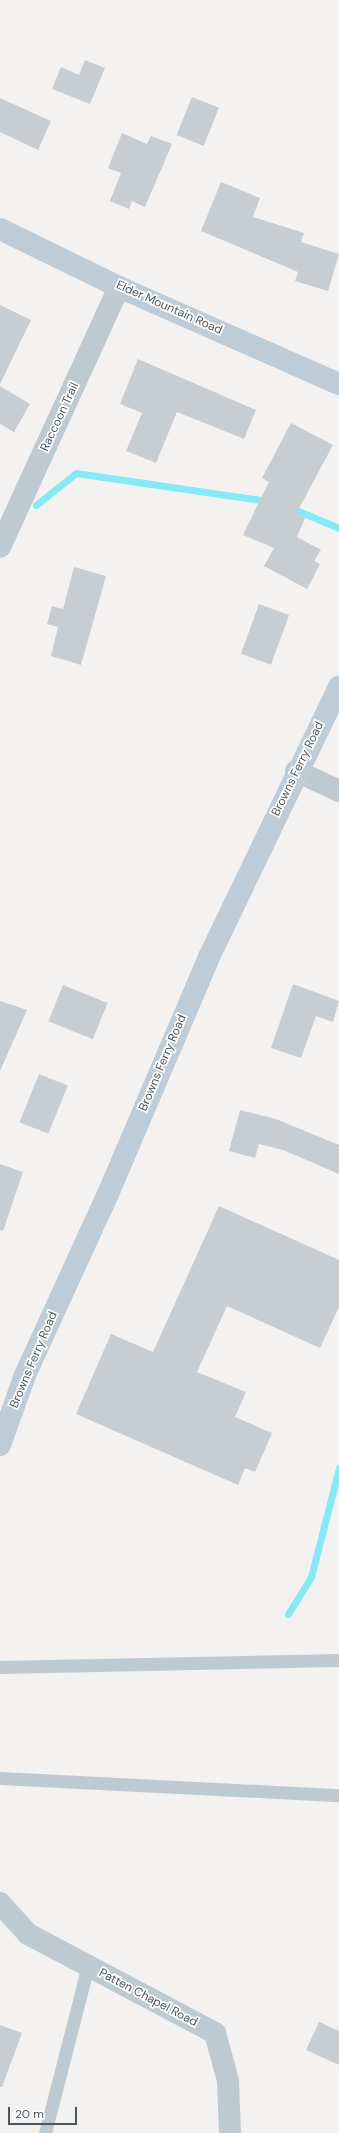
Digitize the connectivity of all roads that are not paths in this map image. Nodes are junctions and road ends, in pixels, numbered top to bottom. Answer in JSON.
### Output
{"nodes":[{"id":1,"x":0,"y":229,"type":"edge"},
{"id":2,"x":119,"y":287,"type":"junction"},
{"id":3,"x":339,"y":384,"type":"edge"},
{"id":4,"x":0,"y":546,"type":"edge"},
{"id":5,"x":339,"y":687,"type":"edge"},
{"id":6,"x":296,"y":771,"type":"junction"},
{"id":7,"x":339,"y":791,"type":"edge"},
{"id":8,"x":0,"y":1445,"type":"edge"},
{"id":9,"x":339,"y":1660,"type":"edge"},
{"id":10,"x":0,"y":1667,"type":"edge"},
{"id":11,"x":0,"y":1778,"type":"edge"},
{"id":12,"x":339,"y":1794,"type":"edge"},
{"id":13,"x":0,"y":1903,"type":"edge"},
{"id":14,"x":88,"y":1965,"type":"junction"},
{"id":15,"x":45,"y":2133,"type":"edge"},
{"id":16,"x":230,"y":2133,"type":"edge"}],
"edges":[{"from":1,"to":2,"type":"street","name":"Elder Mountain Road"},
{"from":2,"to":3,"type":"street","name":"Elder Mountain Road"},
{"from":2,"to":4,"type":"street","name":"Raccoon Trail"},
{"from":5,"to":6,"type":"street","name":"Browns Ferry Road"},
{"from":6,"to":7,"type":"street"},
{"from":6,"to":8,"type":"street","name":"Browns Ferry Road"},
{"from":9,"to":10,"type":"lane"},
{"from":11,"to":12,"type":"lane"},
{"from":13,"to":14,"type":"street","name":"Patten Chapel Road"},
{"from":14,"to":15,"type":"lane"},
{"from":14,"to":16,"type":"street","name":"Patten Chapel Road"}]}
